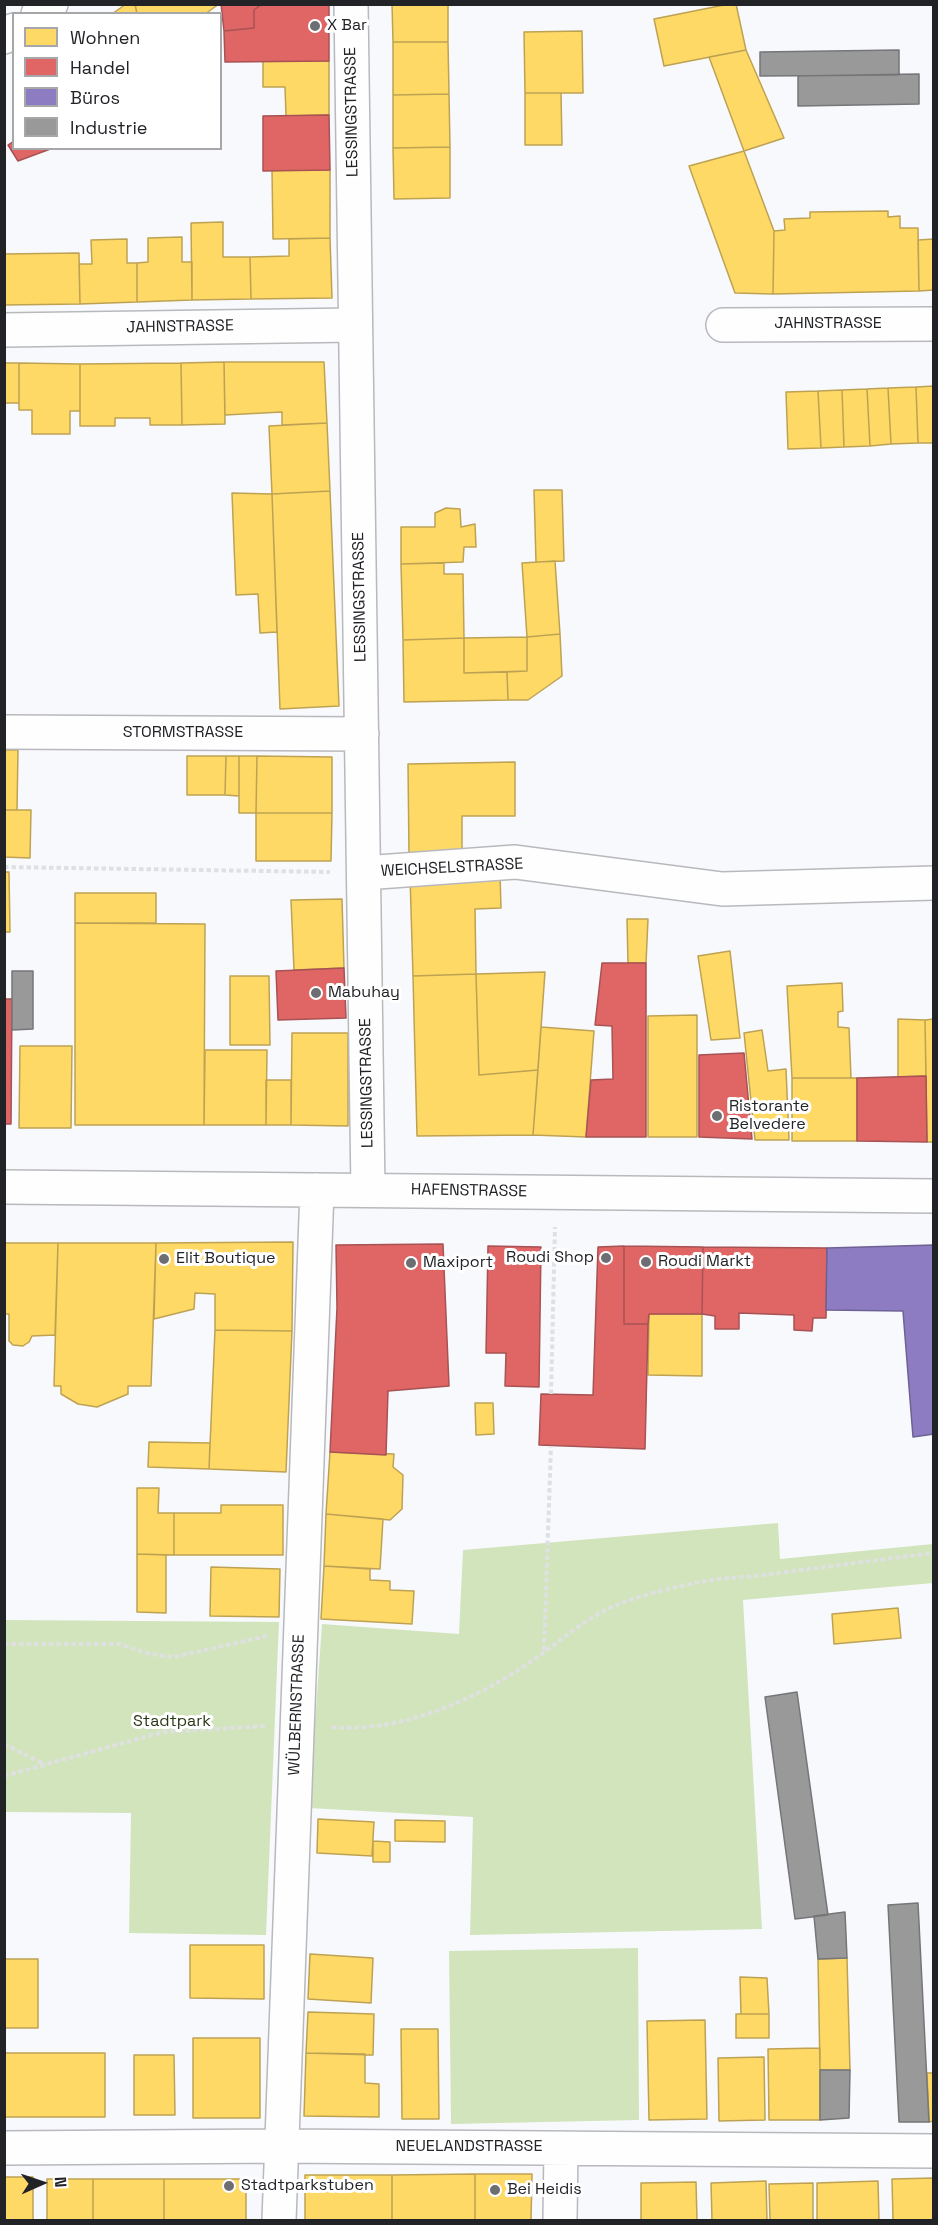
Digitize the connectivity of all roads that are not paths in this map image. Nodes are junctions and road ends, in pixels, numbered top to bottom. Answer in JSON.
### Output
{"nodes":[{"id":1,"x":351,"y":4,"type":"edge"},
{"id":2,"x":933,"y":324,"type":"edge"},
{"id":3,"x":355,"y":325,"type":"junction"},
{"id":4,"x":723,"y":325,"type":"dead end"},
{"id":5,"x":4,"y":330,"type":"edge"},
{"id":6,"x":4,"y":732,"type":"edge"},
{"id":7,"x":362,"y":734,"type":"junction"},
{"id":8,"x":364,"y":873,"type":"junction"},
{"id":9,"x":933,"y":883,"type":"edge"},
{"id":10,"x":4,"y":1187,"type":"edge"},
{"id":11,"x":317,"y":1190,"type":"junction"},
{"id":12,"x":368,"y":1190,"type":"junction"},
{"id":13,"x":933,"y":1196,"type":"edge"},
{"id":14,"x":280,"y":2146,"type":"junction"},
{"id":15,"x":4,"y":2148,"type":"edge"},
{"id":16,"x":561,"y":2148,"type":"junction"},
{"id":17,"x":933,"y":2151,"type":"edge"},
{"id":18,"x":279,"y":2220,"type":"edge"},
{"id":19,"x":560,"y":2220,"type":"edge"}],
"edges":[{"from":1,"to":3,"type":"street","name":"LESSINGSTRASSE"},
{"from":2,"to":4,"type":"street","name":"JAHNSTRASSE"},
{"from":3,"to":5,"type":"street","name":"JAHNSTRASSE"},
{"from":3,"to":7,"type":"street","name":"LESSINGSTRASSE"},
{"from":6,"to":7,"type":"street","name":"STORMSTRASSE"},
{"from":7,"to":8,"type":"street","name":"LESSINGSTRASSE"},
{"from":8,"to":9,"type":"street","name":"WEICHSELSTRASSE"},
{"from":8,"to":12,"type":"street","name":"LESSINGSTRASSE"},
{"from":10,"to":11,"type":"street","name":"HAFENSTRASSE"},
{"from":11,"to":12,"type":"street","name":"HAFENSTRASSE"},
{"from":11,"to":14,"type":"street","name":"WÜLBERNSTRASSE"},
{"from":12,"to":13,"type":"street","name":"HAFENSTRASSE"},
{"from":14,"to":15,"type":"street","name":"NEUELANDSTRASSE"},
{"from":14,"to":16,"type":"street","name":"NEUELANDSTRASSE"},
{"from":14,"to":18,"type":"street","name":"WÜLBERNSTRASSE"},
{"from":16,"to":17,"type":"street","name":"NEUELANDSTRASSE"},
{"from":16,"to":19,"type":"street"}]}
